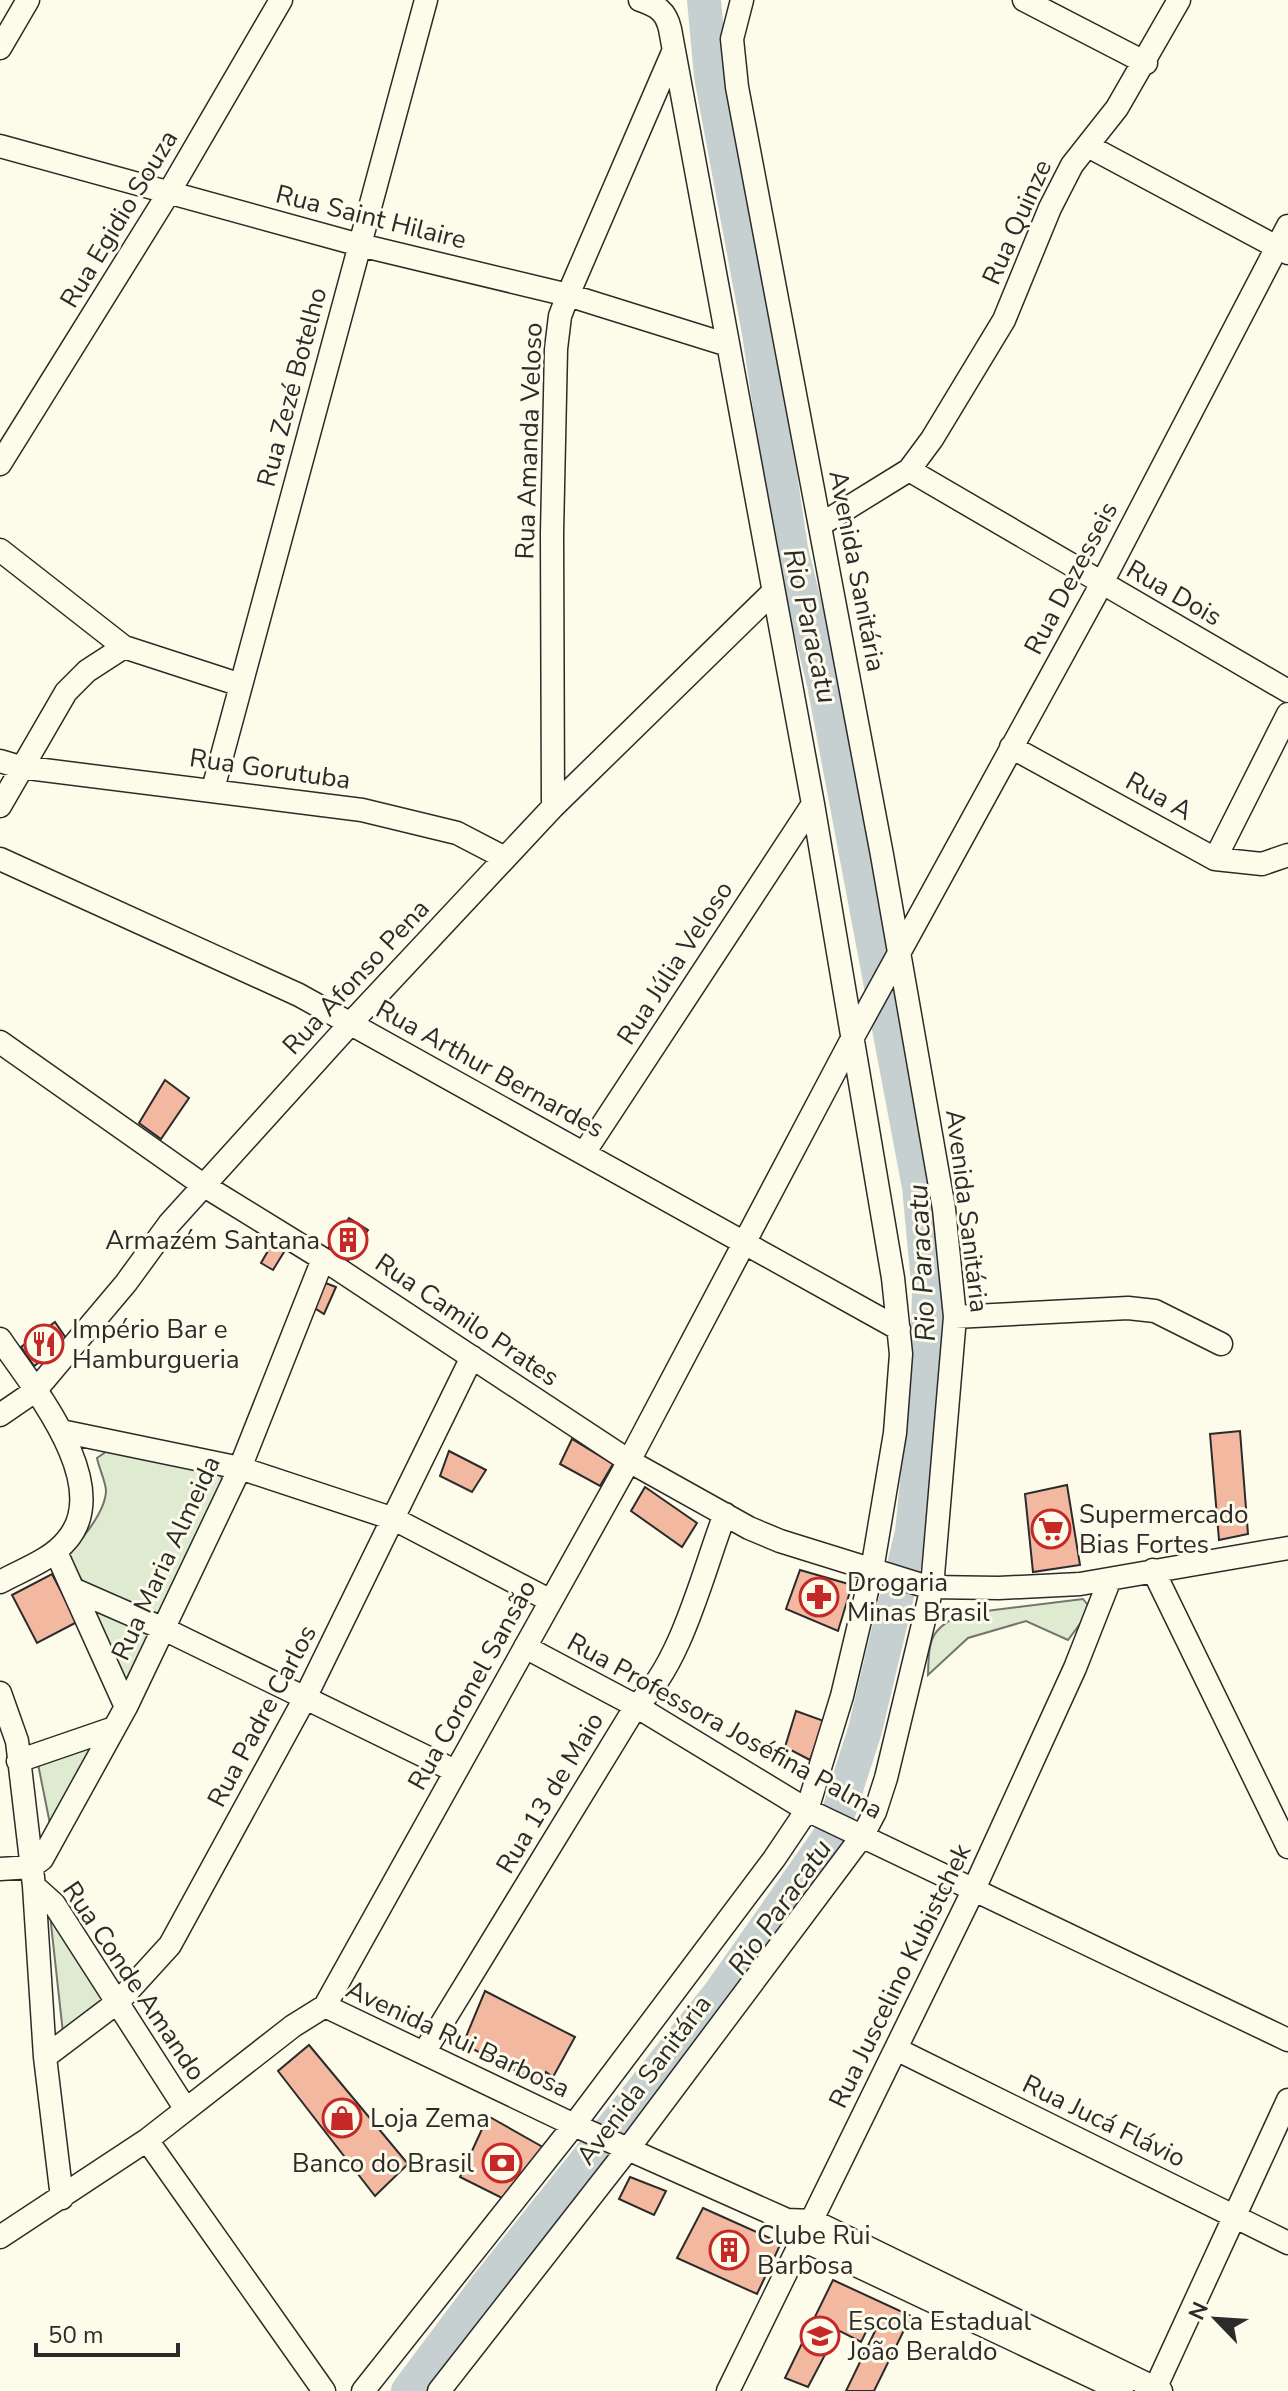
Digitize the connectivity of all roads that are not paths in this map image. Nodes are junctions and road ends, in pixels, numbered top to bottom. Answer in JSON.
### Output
{"nodes":[{"id":1,"x":28,"y":0,"type":"edge"},
{"id":2,"x":281,"y":0,"type":"edge"},
{"id":3,"x":426,"y":0,"type":"edge"},
{"id":4,"x":640,"y":0,"type":"edge"},
{"id":5,"x":742,"y":0,"type":"edge"},
{"id":6,"x":1024,"y":0,"type":"edge"},
{"id":7,"x":1179,"y":0,"type":"edge"},
{"id":8,"x":0,"y":48,"type":"edge"},
{"id":9,"x":673,"y":52,"type":"junction"},
{"id":10,"x":1146,"y":63,"type":"junction"},
{"id":11,"x":0,"y":146,"type":"edge"},
{"id":12,"x":1088,"y":146,"type":"junction"},
{"id":13,"x":168,"y":194,"type":"junction"},
{"id":14,"x":1288,"y":226,"type":"edge"},
{"id":15,"x":360,"y":245,"type":"junction"},
{"id":16,"x":1282,"y":250,"type":"edge"},
{"id":17,"x":568,"y":295,"type":"junction"},
{"id":18,"x":728,"y":345,"type":"junction"},
{"id":19,"x":0,"y":464,"type":"edge"},
{"id":20,"x":909,"y":470,"type":"junction"},
{"id":21,"x":820,"y":525,"type":"junction"},
{"id":22,"x":0,"y":550,"type":"edge"},
{"id":23,"x":1102,"y":583,"type":"junction"},
{"id":24,"x":773,"y":592,"type":"junction"},
{"id":25,"x":124,"y":647,"type":"junction"},
{"id":26,"x":241,"y":685,"type":"junction"},
{"id":27,"x":1288,"y":691,"type":"edge"},
{"id":28,"x":1288,"y":714,"type":"edge"},
{"id":29,"x":1011,"y":747,"type":"junction"},
{"id":30,"x":10,"y":764,"type":"edge"},
{"id":31,"x":213,"y":789,"type":"junction"},
{"id":32,"x":813,"y":804,"type":"junction"},
{"id":33,"x":0,"y":806,"type":"edge"},
{"id":34,"x":553,"y":807,"type":"junction"},
{"id":35,"x":1288,"y":855,"type":"edge"},
{"id":36,"x":505,"y":858,"type":"junction"},
{"id":37,"x":0,"y":859,"type":"edge"},
{"id":38,"x":1215,"y":859,"type":"junction"},
{"id":39,"x":899,"y":954,"type":"junction"},
{"id":40,"x":350,"y":1024,"type":"junction"},
{"id":41,"x":853,"y":1037,"type":"junction"},
{"id":42,"x":0,"y":1042,"type":"edge"},
{"id":43,"x":584,"y":1153,"type":"junction"},
{"id":44,"x":203,"y":1185,"type":"junction"},
{"id":45,"x":744,"y":1240,"type":"junction"},
{"id":46,"x":323,"y":1259,"type":"junction"},
{"id":47,"x":955,"y":1317,"type":"junction"},
{"id":48,"x":899,"y":1329,"type":"junction"},
{"id":49,"x":0,"y":1339,"type":"edge"},
{"id":50,"x":1221,"y":1344,"type":"dead end"},
{"id":51,"x":472,"y":1357,"type":"junction"},
{"id":52,"x":35,"y":1391,"type":"junction"},
{"id":53,"x":0,"y":1415,"type":"edge"},
{"id":54,"x":61,"y":1431,"type":"junction"},
{"id":55,"x":629,"y":1461,"type":"junction"},
{"id":56,"x":240,"y":1468,"type":"junction"},
{"id":57,"x":725,"y":1514,"type":"junction"},
{"id":58,"x":394,"y":1519,"type":"junction"},
{"id":59,"x":1288,"y":1548,"type":"edge"},
{"id":60,"x":56,"y":1552,"type":"junction"},
{"id":61,"x":1153,"y":1570,"type":"junction"},
{"id":62,"x":878,"y":1572,"type":"junction"},
{"id":63,"x":1110,"y":1579,"type":"junction"},
{"id":64,"x":0,"y":1582,"type":"edge"},
{"id":65,"x":930,"y":1587,"type":"junction"},
{"id":66,"x":75,"y":1590,"type":"junction"},
{"id":67,"x":551,"y":1601,"type":"junction"},
{"id":68,"x":164,"y":1629,"type":"junction"},
{"id":69,"x":525,"y":1647,"type":"junction"},
{"id":70,"x":0,"y":1693,"type":"edge"},
{"id":71,"x":305,"y":1698,"type":"junction"},
{"id":72,"x":636,"y":1706,"type":"junction"},
{"id":73,"x":126,"y":1707,"type":"junction"},
{"id":74,"x":114,"y":1728,"type":"junction"},
{"id":75,"x":18,"y":1761,"type":"junction"},
{"id":76,"x":455,"y":1771,"type":"junction"},
{"id":77,"x":812,"y":1812,"type":"junction"},
{"id":78,"x":858,"y":1833,"type":"junction"},
{"id":79,"x":1288,"y":1847,"type":"edge"},
{"id":80,"x":0,"y":1869,"type":"edge"},
{"id":81,"x":33,"y":1876,"type":"junction"},
{"id":82,"x":974,"y":1889,"type":"junction"},
{"id":83,"x":119,"y":2001,"type":"junction"},
{"id":84,"x":325,"y":2006,"type":"junction"},
{"id":85,"x":1288,"y":2040,"type":"edge"},
{"id":86,"x":896,"y":2049,"type":"junction"},
{"id":87,"x":425,"y":2051,"type":"junction"},
{"id":88,"x":45,"y":2057,"type":"junction"},
{"id":89,"x":1288,"y":2100,"type":"edge"},
{"id":90,"x":185,"y":2108,"type":"junction"},
{"id":91,"x":584,"y":2129,"type":"junction"},
{"id":92,"x":147,"y":2140,"type":"junction"},
{"id":93,"x":622,"y":2146,"type":"junction"},
{"id":94,"x":62,"y":2198,"type":"junction"},
{"id":95,"x":1233,"y":2217,"type":"junction"},
{"id":96,"x":808,"y":2230,"type":"junction"},
{"id":97,"x":0,"y":2237,"type":"edge"},
{"id":98,"x":1288,"y":2243,"type":"edge"},
{"id":99,"x":1157,"y":2390,"type":"edge"},
{"id":100,"x":324,"y":2391,"type":"edge"},
{"id":101,"x":363,"y":2391,"type":"edge"},
{"id":102,"x":439,"y":2391,"type":"edge"},
{"id":103,"x":728,"y":2391,"type":"edge"},
{"id":104,"x":1122,"y":2391,"type":"edge"}],
"edges":[{"from":1,"to":8,"type":"street"},
{"from":2,"to":13,"type":"street","name":"Rua Egidio Souza"},
{"from":3,"to":15,"type":"street","name":"Rua Zezé Botelho"},
{"from":4,"to":9,"type":"street","name":"Avenida Sanitária"},
{"from":5,"to":21,"type":"street","name":"Avenida Sanitária"},
{"from":6,"to":10,"type":"street"},
{"from":7,"to":10,"type":"street","name":"Rua Quinze"},
{"from":9,"to":17,"type":"street","name":"Rua Amanda Veloso"},
{"from":9,"to":18,"type":"street","name":"Avenida Sanitária"},
{"from":10,"to":12,"type":"street","name":"Rua Quinze"},
{"from":11,"to":13,"type":"street","name":"Rua Saint Hilaire"},
{"from":12,"to":16,"type":"street"},
{"from":12,"to":20,"type":"street","name":"Rua Quinze"},
{"from":13,"to":15,"type":"street","name":"Rua Saint Hilaire"},
{"from":13,"to":19,"type":"street","name":"Rua Egidio Souza"},
{"from":14,"to":16,"type":"street","name":"Rua Dezesseis"},
{"from":15,"to":17,"type":"street","name":"Rua Saint Hilaire"},
{"from":15,"to":26,"type":"street","name":"Rua Zezé Botelho"},
{"from":16,"to":23,"type":"street","name":"Rua Dezesseis"},
{"from":17,"to":18,"type":"street","name":"Rua Saint Hilaire"},
{"from":17,"to":34,"type":"street","name":"Rua Amanda Veloso"},
{"from":18,"to":24,"type":"street","name":"Avenida Sanitária"},
{"from":20,"to":21,"type":"street"},
{"from":20,"to":23,"type":"street","name":"Rua Dois"},
{"from":21,"to":39,"type":"street","name":"Avenida Sanitária"},
{"from":22,"to":25,"type":"street"},
{"from":23,"to":27,"type":"street","name":"Rua Dois"},
{"from":23,"to":29,"type":"street","name":"Rua Dezesseis"},
{"from":24,"to":32,"type":"street","name":"Avenida Sanitária"},
{"from":24,"to":34,"type":"street","name":"Rua Afonso Pena"},
{"from":25,"to":26,"type":"street"},
{"from":25,"to":30,"type":"street"},
{"from":26,"to":31,"type":"street","name":"Rua Zezé Botelho"},
{"from":28,"to":38,"type":"street"},
{"from":29,"to":38,"type":"street","name":"Rua A"},
{"from":29,"to":39,"type":"street","name":"Rua Dezesseis"},
{"from":30,"to":31,"type":"street","name":"Rua Gorutuba"},
{"from":30,"to":33,"type":"street"},
{"from":31,"to":36,"type":"street","name":"Rua Gorutuba"},
{"from":32,"to":41,"type":"street","name":"Avenida Sanitária"},
{"from":32,"to":43,"type":"street","name":"Rua Júlia Veloso"},
{"from":34,"to":36,"type":"street","name":"Rua Afonso Pena"},
{"from":35,"to":38,"type":"street","name":"Rua A"},
{"from":36,"to":40,"type":"street","name":"Rua Afonso Pena"},
{"from":37,"to":40,"type":"street","name":"Rua Arthur Bernardes"},
{"from":39,"to":41,"type":"street","name":"Rua Dezesseis"},
{"from":39,"to":47,"type":"street","name":"Avenida Sanitária"},
{"from":40,"to":43,"type":"street","name":"Rua Arthur Bernardes"},
{"from":40,"to":44,"type":"street","name":"Rua Afonso Pena"},
{"from":41,"to":45,"type":"street","name":"Rua Coronel Sansão"},
{"from":41,"to":48,"type":"street","name":"Avenida Sanitária"},
{"from":42,"to":44,"type":"street","name":"Rua Camilo Prates"},
{"from":43,"to":45,"type":"street","name":"Rua Arthur Bernardes"},
{"from":44,"to":46,"type":"street","name":"Rua Camilo Prates"},
{"from":44,"to":52,"type":"street","name":"Rua Afonso Pena"},
{"from":45,"to":48,"type":"street","name":"Rua Arthur Bernardes"},
{"from":45,"to":55,"type":"street","name":"Rua Coronel Sansão"},
{"from":46,"to":51,"type":"street","name":"Rua Camilo Prates"},
{"from":46,"to":56,"type":"street","name":"Rua Maria Almeida"},
{"from":47,"to":50,"type":"street"},
{"from":47,"to":65,"type":"street","name":"Avenida Sanitária"},
{"from":48,"to":62,"type":"street","name":"Avenida Sanitária"},
{"from":49,"to":52,"type":"street"},
{"from":51,"to":55,"type":"street","name":"Rua Camilo Prates"},
{"from":51,"to":58,"type":"street","name":"Rua Padre Carlos"},
{"from":52,"to":53,"type":"street","name":"Rua Afonso Pena"},
{"from":52,"to":54,"type":"street"},
{"from":54,"to":56,"type":"street"},
{"from":54,"to":60,"type":"street"},
{"from":55,"to":57,"type":"street","name":"Rua Camilo Prates"},
{"from":55,"to":67,"type":"street","name":"Rua Coronel Sansão"},
{"from":56,"to":58,"type":"street"},
{"from":56,"to":68,"type":"street","name":"Rua Maria Almeida"},
{"from":57,"to":62,"type":"street","name":"Rua Camilo Prates"},
{"from":57,"to":72,"type":"street","name":"Rua 13 de Maio"},
{"from":58,"to":67,"type":"street"},
{"from":58,"to":71,"type":"street","name":"Rua Padre Carlos"},
{"from":59,"to":61,"type":"street","name":"Rua Camilo Prates"},
{"from":60,"to":64,"type":"street"},
{"from":60,"to":66,"type":"street"},
{"from":61,"to":63,"type":"street","name":"Rua Camilo Prates"},
{"from":61,"to":79,"type":"street"},
{"from":62,"to":65,"type":"street","name":"Rua Camilo Prates"},
{"from":62,"to":77,"type":"street","name":"Avenida Sanitária"},
{"from":63,"to":65,"type":"street","name":"Rua Camilo Prates"},
{"from":63,"to":82,"type":"street","name":"Rua Juscelino Kubistchek"},
{"from":65,"to":78,"type":"street","name":"Avenida Sanitária"},
{"from":66,"to":68,"type":"street"},
{"from":66,"to":73,"type":"street"},
{"from":67,"to":69,"type":"street","name":"Rua Coronel Sansão"},
{"from":68,"to":71,"type":"street"},
{"from":68,"to":73,"type":"street","name":"Rua Maria Almeida"},
{"from":69,"to":72,"type":"street","name":"Rua Professora Joséfina Palma"},
{"from":69,"to":76,"type":"street","name":"Rua Coronel Sansão"},
{"from":70,"to":75,"type":"street"},
{"from":71,"to":76,"type":"street"},
{"from":71,"to":83,"type":"street","name":"Rua Padre Carlos"},
{"from":72,"to":77,"type":"street","name":"Rua Professora Joséfina Palma"},
{"from":72,"to":87,"type":"street","name":"Rua 13 de Maio"},
{"from":73,"to":74,"type":"street","name":"Rua Maria Almeida"},
{"from":74,"to":75,"type":"street"},
{"from":74,"to":81,"type":"street","name":"Rua Maria Almeida"},
{"from":75,"to":81,"type":"street"},
{"from":76,"to":84,"type":"street","name":"Rua Coronel Sansão"},
{"from":77,"to":78,"type":"street","name":"Rua Professora Joséfina Palma"},
{"from":77,"to":91,"type":"street","name":"Avenida Sanitária"},
{"from":78,"to":82,"type":"street","name":"Rua Professora Joséfina Palma"},
{"from":78,"to":93,"type":"street","name":"Avenida Sanitária"},
{"from":80,"to":81,"type":"street"},
{"from":81,"to":83,"type":"street","name":"Rua Conde Amando"},
{"from":81,"to":88,"type":"street"},
{"from":82,"to":85,"type":"street","name":"Rua Professora Joséfina Palma"},
{"from":82,"to":86,"type":"street","name":"Rua Juscelino Kubistchek"},
{"from":83,"to":88,"type":"street","name":"Rua Padre Carlos"},
{"from":83,"to":90,"type":"street","name":"Rua Conde Amando"},
{"from":84,"to":87,"type":"street","name":"Avenida Rui Barbosa"},
{"from":84,"to":90,"type":"street","name":"Rua Coronel Sansão"},
{"from":86,"to":95,"type":"street","name":"Rua Jucá Flávio"},
{"from":86,"to":96,"type":"street","name":"Rua Juscelino Kubistchek"},
{"from":87,"to":91,"type":"street","name":"Avenida Rui Barbosa"},
{"from":88,"to":94,"type":"street"},
{"from":89,"to":95,"type":"street"},
{"from":90,"to":92,"type":"street","name":"Rua Coronel Sansão"},
{"from":91,"to":93,"type":"street","name":"Avenida Rui Barbosa"},
{"from":91,"to":101,"type":"street","name":"Avenida Sanitária"},
{"from":92,"to":94,"type":"street","name":"Rua Coronel Sansão"},
{"from":92,"to":100,"type":"street"},
{"from":93,"to":96,"type":"street","name":"Avenida Rui Barbosa"},
{"from":93,"to":102,"type":"street","name":"Avenida Sanitária"},
{"from":94,"to":97,"type":"street","name":"Rua Coronel Sansão"},
{"from":95,"to":98,"type":"street","name":"Rua Jucá Flávio"},
{"from":95,"to":99,"type":"street"},
{"from":96,"to":99,"type":"street","name":"Avenida Rui Barbosa"},
{"from":96,"to":103,"type":"street","name":"Rua Juscelino Kubistchek"},
{"from":96,"to":104,"type":"street","name":"Avenida Rui Barbosa"}]}
